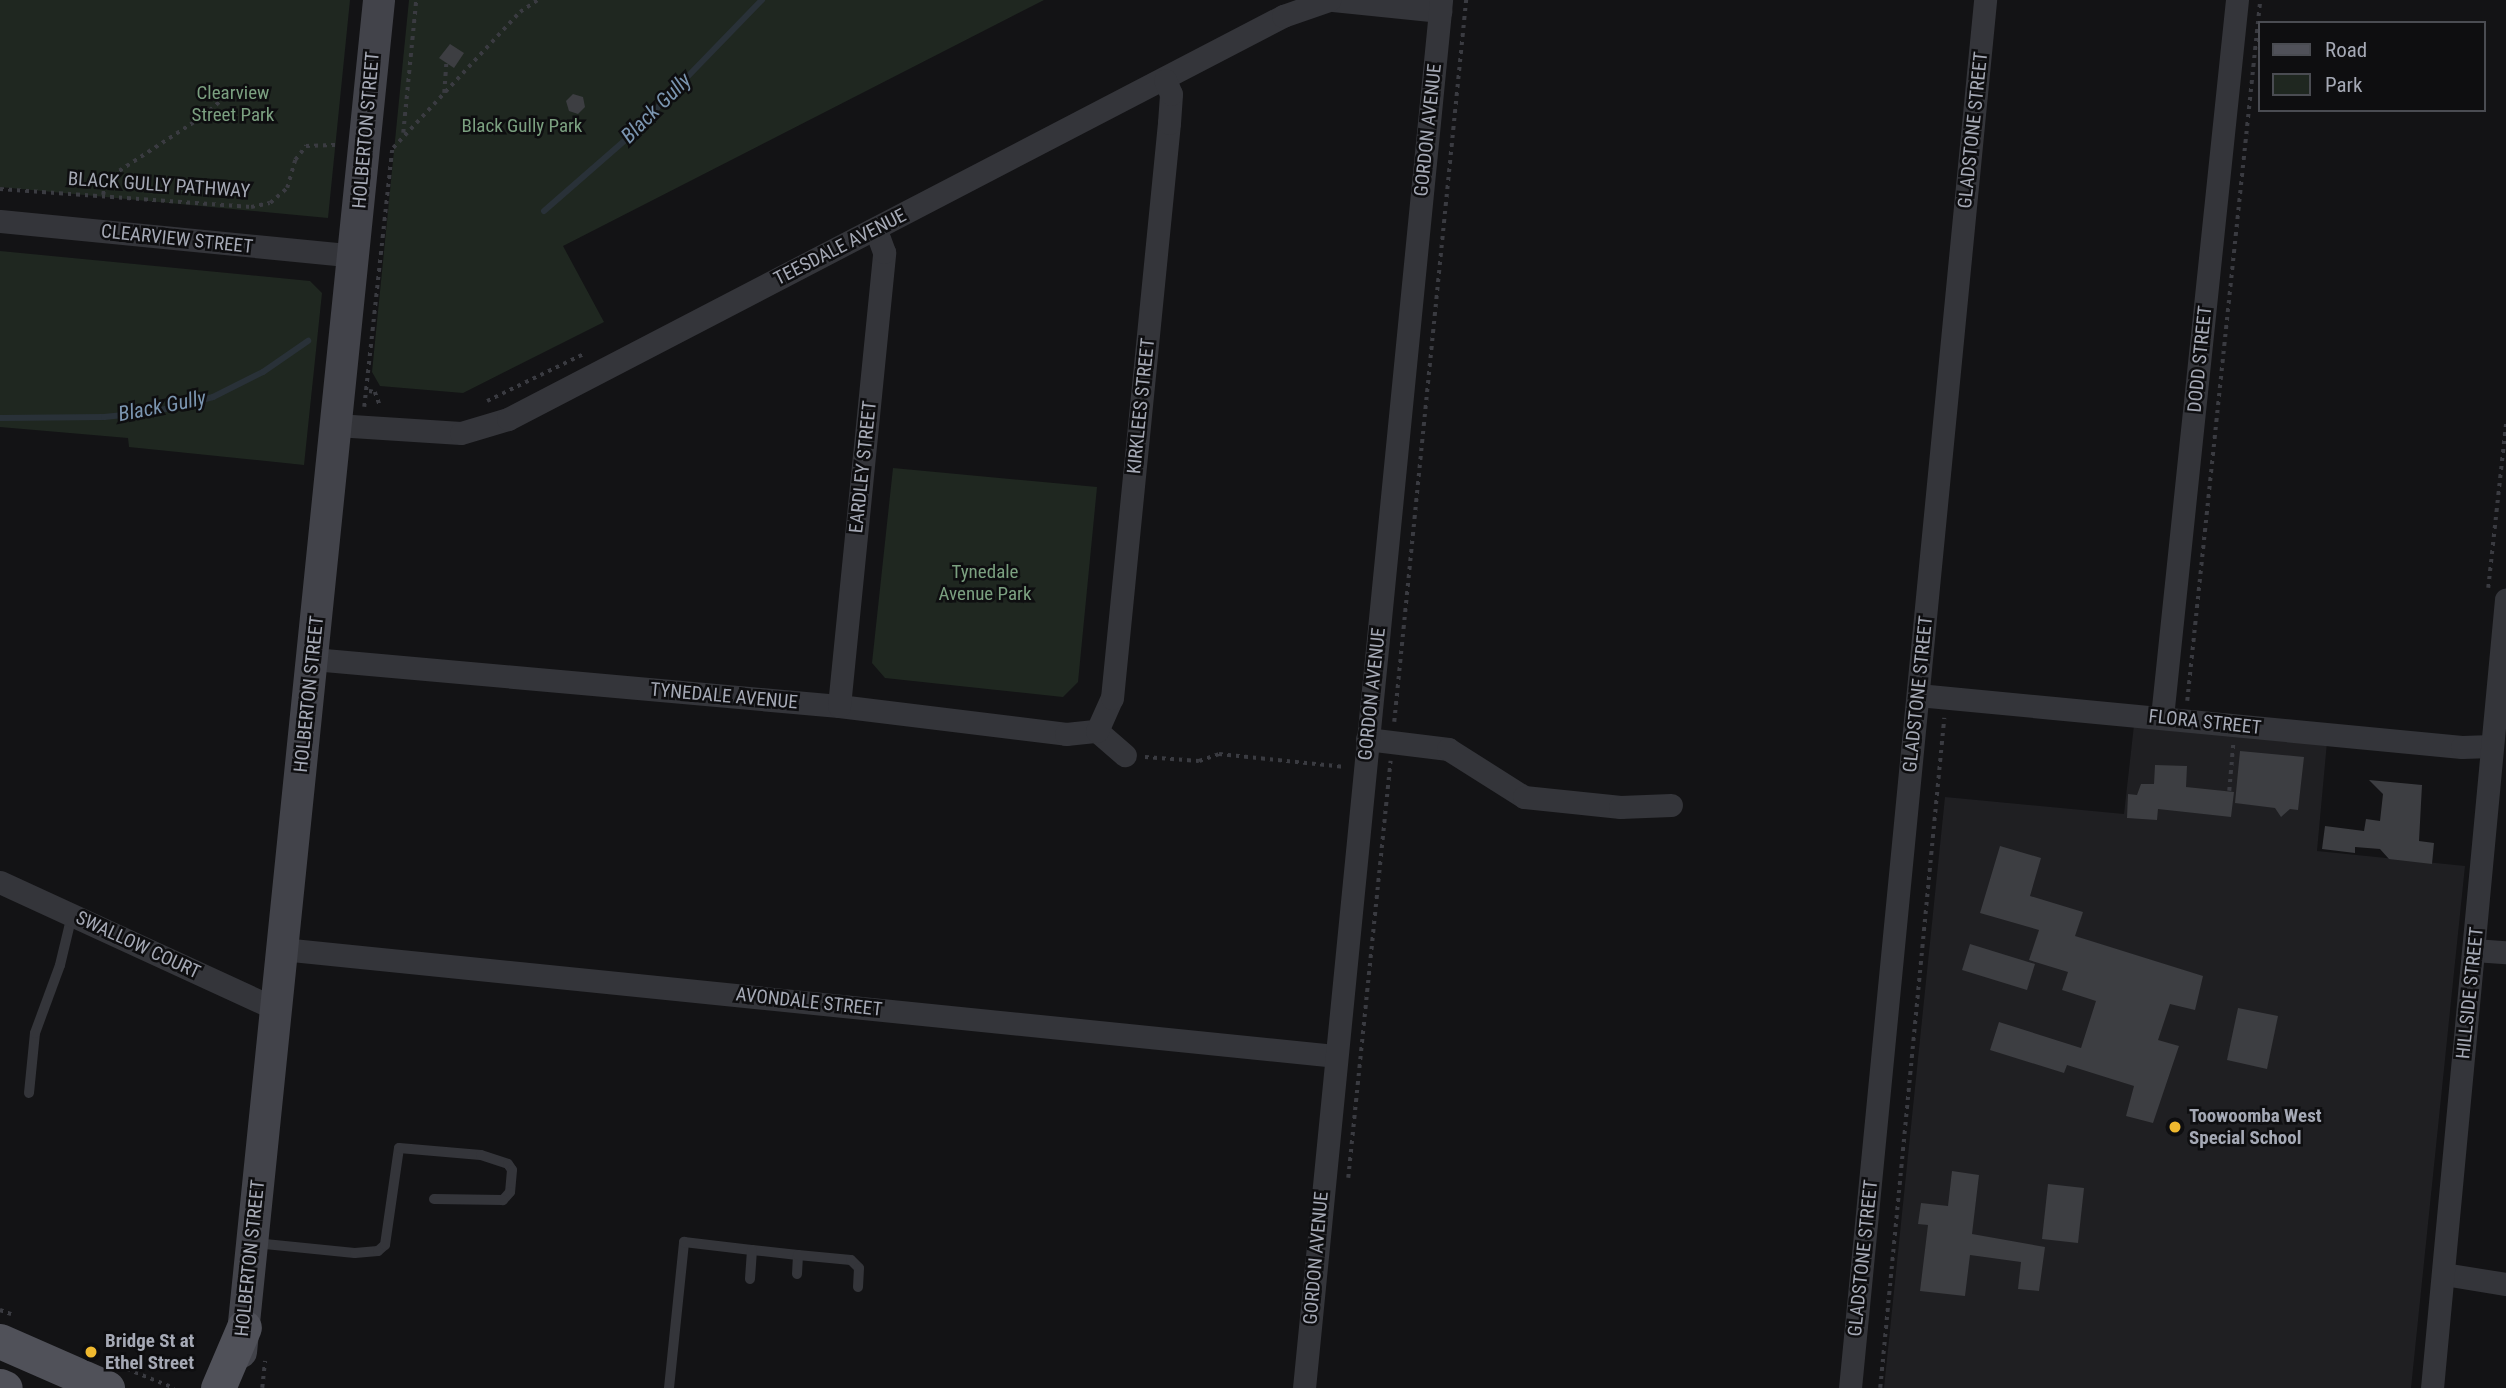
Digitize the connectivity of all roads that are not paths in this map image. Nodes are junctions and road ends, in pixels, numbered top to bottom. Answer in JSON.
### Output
{"nodes":[{"id":1,"x":379,"y":0,"type":"edge"},
{"id":2,"x":1331,"y":0,"type":"edge"},
{"id":3,"x":1985,"y":0,"type":"edge"},
{"id":4,"x":2237,"y":0,"type":"edge"},
{"id":5,"x":1441,"y":6,"type":"edge"},
{"id":6,"x":1166,"y":80,"type":"junction"},
{"id":7,"x":0,"y":221,"type":"edge"},
{"id":8,"x":876,"y":230,"type":"junction"},
{"id":9,"x":354,"y":256,"type":"junction"},
{"id":10,"x":336,"y":425,"type":"junction"},
{"id":11,"x":2497,"y":596,"type":"edge"},
{"id":12,"x":313,"y":659,"type":"junction"},
{"id":13,"x":1918,"y":695,"type":"junction"},
{"id":14,"x":839,"y":706,"type":"junction"},
{"id":15,"x":2173,"y":718,"type":"junction"},
{"id":16,"x":1097,"y":731,"type":"junction"},
{"id":17,"x":1367,"y":738,"type":"junction"},
{"id":18,"x":2492,"y":746,"type":"junction"},
{"id":19,"x":1125,"y":755,"type":"road end"},
{"id":20,"x":1671,"y":805,"type":"dead end"},
{"id":21,"x":0,"y":882,"type":"edge"},
{"id":22,"x":72,"y":915,"type":"junction"},
{"id":23,"x":282,"y":948,"type":"junction"},
{"id":24,"x":2474,"y":950,"type":"junction"},
{"id":25,"x":2506,"y":953,"type":"edge"},
{"id":26,"x":276,"y":1009,"type":"junction"},
{"id":27,"x":1335,"y":1056,"type":"junction"},
{"id":28,"x":29,"y":1093,"type":"dead end"},
{"id":29,"x":434,"y":1199,"type":"dead end"},
{"id":30,"x":252,"y":1243,"type":"junction"},
{"id":31,"x":752,"y":1250,"type":"junction"},
{"id":32,"x":798,"y":1255,"type":"junction"},
{"id":33,"x":2444,"y":1274,"type":"junction"},
{"id":34,"x":797,"y":1275,"type":"dead end"},
{"id":35,"x":750,"y":1279,"type":"dead end"},
{"id":36,"x":2506,"y":1284,"type":"edge"},
{"id":37,"x":858,"y":1287,"type":"dead end"},
{"id":38,"x":244,"y":1327,"type":"junction"},
{"id":39,"x":0,"y":1341,"type":"edge"},
{"id":40,"x":107,"y":1388,"type":"edge"},
{"id":41,"x":218,"y":1388,"type":"edge"},
{"id":42,"x":236,"y":1388,"type":"edge"},
{"id":43,"x":669,"y":1388,"type":"edge"},
{"id":44,"x":1304,"y":1388,"type":"edge"},
{"id":45,"x":1850,"y":1388,"type":"edge"},
{"id":46,"x":2431,"y":1388,"type":"edge"}],
"edges":[{"from":1,"to":9,"type":"main road","name":"HOLBERTON STREET"},
{"from":2,"to":5,"type":"street","name":"TEESDALE AVENUE"},
{"from":2,"to":6,"type":"street","name":"TEESDALE AVENUE"},
{"from":3,"to":13,"type":"street","name":"GLADSTONE STREET"},
{"from":4,"to":15,"type":"street","name":"DODD STREET"},
{"from":5,"to":17,"type":"street","name":"GORDON AVENUE"},
{"from":6,"to":8,"type":"street","name":"TEESDALE AVENUE"},
{"from":6,"to":16,"type":"street","name":"KIRKLEES STREET"},
{"from":7,"to":9,"type":"street","name":"CLEARVIEW STREET"},
{"from":8,"to":10,"type":"street","name":"TEESDALE AVENUE"},
{"from":8,"to":14,"type":"street","name":"EARDLEY STREET"},
{"from":9,"to":10,"type":"main road","name":"HOLBERTON STREET"},
{"from":10,"to":12,"type":"main road","name":"HOLBERTON STREET"},
{"from":11,"to":18,"type":"street","name":"HILLSIDE STREET"},
{"from":12,"to":14,"type":"street","name":"TYNEDALE AVENUE"},
{"from":12,"to":23,"type":"main road","name":"HOLBERTON STREET"},
{"from":13,"to":15,"type":"street","name":"FLORA STREET"},
{"from":13,"to":45,"type":"street","name":"GLADSTONE STREET"},
{"from":14,"to":16,"type":"street","name":"TYNEDALE AVENUE"},
{"from":15,"to":18,"type":"street","name":"FLORA STREET"},
{"from":16,"to":19,"type":"street"},
{"from":17,"to":20,"type":"street"},
{"from":17,"to":27,"type":"street","name":"GORDON AVENUE"},
{"from":18,"to":24,"type":"street","name":"HILLSIDE STREET"},
{"from":21,"to":22,"type":"street","name":"SWALLOW COURT"},
{"from":22,"to":26,"type":"street","name":"SWALLOW COURT"},
{"from":22,"to":28,"type":"lane"},
{"from":23,"to":26,"type":"main road","name":"HOLBERTON STREET"},
{"from":23,"to":27,"type":"street","name":"AVONDALE STREET"},
{"from":24,"to":25,"type":"street"},
{"from":24,"to":33,"type":"street","name":"HILLSIDE STREET"},
{"from":26,"to":30,"type":"main road","name":"HOLBERTON STREET"},
{"from":27,"to":44,"type":"street","name":"GORDON AVENUE"},
{"from":29,"to":30,"type":"lane"},
{"from":30,"to":38,"type":"main road","name":"HOLBERTON STREET"},
{"from":31,"to":32,"type":"lane"},
{"from":31,"to":35,"type":"lane"},
{"from":31,"to":43,"type":"lane"},
{"from":32,"to":34,"type":"lane"},
{"from":32,"to":37,"type":"lane"},
{"from":33,"to":36,"type":"street"},
{"from":33,"to":46,"type":"street","name":"HILLSIDE STREET"},
{"from":38,"to":41,"type":"main road"},
{"from":38,"to":42,"type":"main road","name":"HOLBERTON STREET"},
{"from":39,"to":40,"type":"main road"}]}
